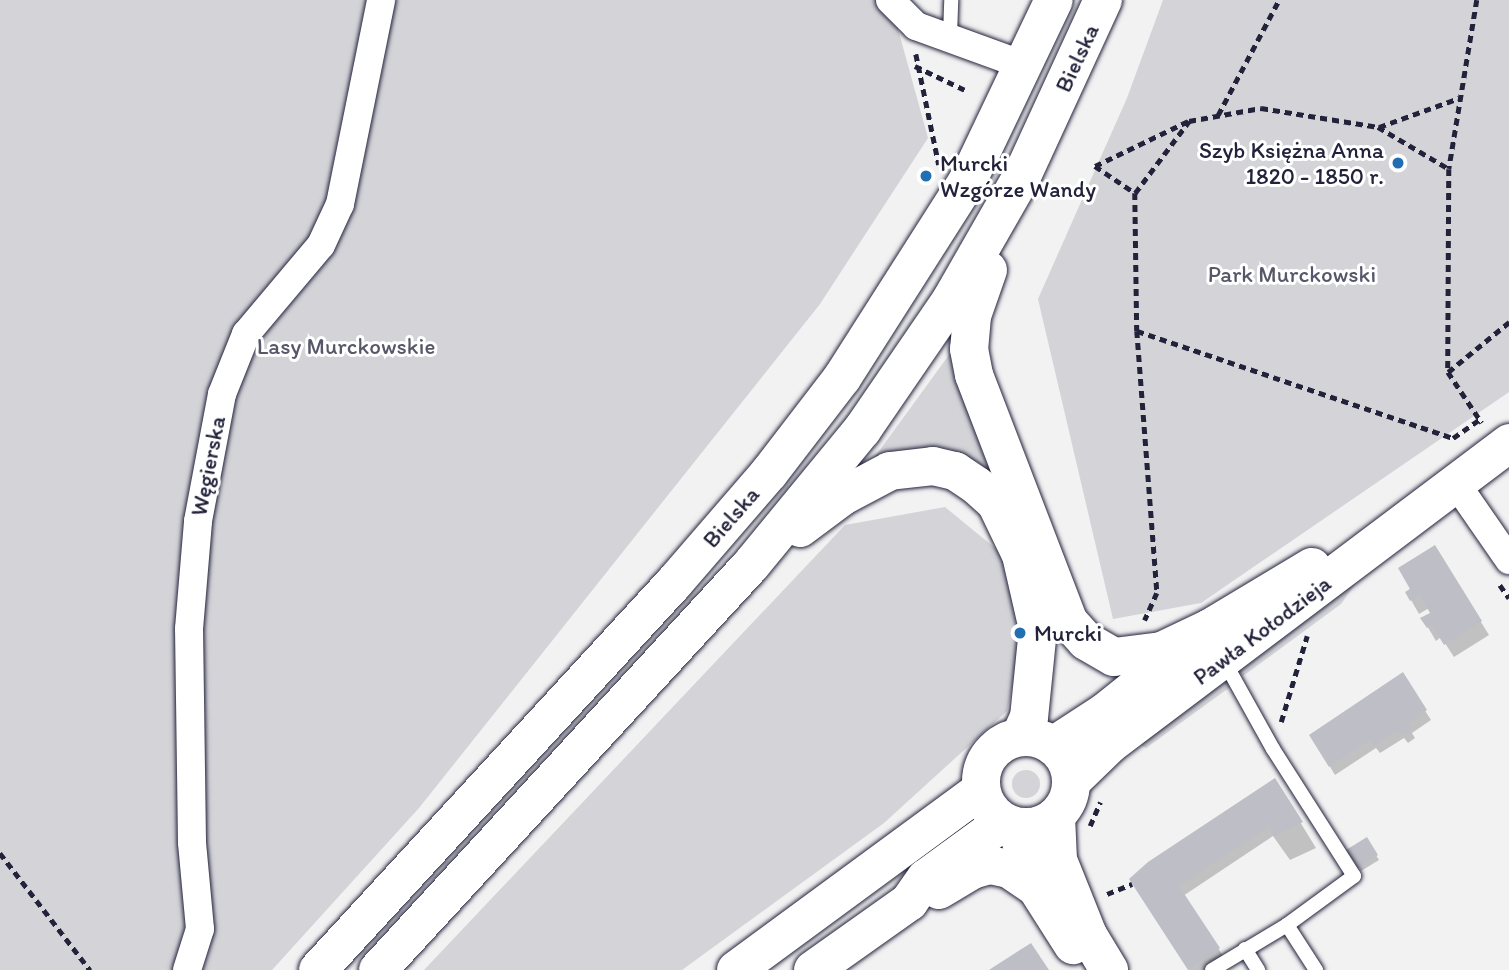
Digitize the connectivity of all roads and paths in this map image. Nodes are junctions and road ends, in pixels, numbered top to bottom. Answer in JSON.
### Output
{"nodes":[{"id":1,"x":381,"y":0,"type":"edge"},
{"id":2,"x":890,"y":0,"type":"edge"},
{"id":3,"x":951,"y":0,"type":"edge"},
{"id":4,"x":1054,"y":0,"type":"edge"},
{"id":5,"x":1103,"y":0,"type":"edge"},
{"id":6,"x":1279,"y":0,"type":"edge"},
{"id":7,"x":1477,"y":0,"type":"edge"},
{"id":8,"x":950,"y":36,"type":"junction"},
{"id":9,"x":1026,"y":66,"type":"junction"},
{"id":10,"x":965,"y":90,"type":"dead end"},
{"id":11,"x":1459,"y":98,"type":"junction"},
{"id":12,"x":1218,"y":116,"type":"junction"},
{"id":13,"x":1189,"y":121,"type":"junction"},
{"id":14,"x":1378,"y":127,"type":"junction"},
{"id":15,"x":940,"y":168,"type":"dead end"},
{"id":16,"x":1449,"y":169,"type":"junction"},
{"id":17,"x":1022,"y":176,"type":"junction"},
{"id":18,"x":1135,"y":193,"type":"junction"},
{"id":19,"x":1509,"y":322,"type":"edge"},
{"id":20,"x":1137,"y":331,"type":"junction"},
{"id":21,"x":1448,"y":372,"type":"junction"},
{"id":22,"x":1509,"y":443,"type":"edge"},
{"id":23,"x":1455,"y":482,"type":"junction"},
{"id":24,"x":1509,"y":560,"type":"edge"},
{"id":25,"x":751,"y":565,"type":"junction"},
{"id":26,"x":1053,"y":587,"type":"junction"},
{"id":27,"x":1139,"y":625,"type":"dead end"},
{"id":28,"x":1307,"y":635,"type":"dead end"},
{"id":29,"x":1217,"y":644,"type":"junction"},
{"id":30,"x":1028,"y":739,"type":"junction"},
{"id":31,"x":1273,"y":750,"type":"junction"},
{"id":32,"x":974,"y":776,"type":"junction"},
{"id":33,"x":1087,"y":789,"type":"junction"},
{"id":34,"x":1010,"y":824,"type":"junction"},
{"id":35,"x":1072,"y":826,"type":"junction"},
{"id":36,"x":0,"y":853,"type":"edge"},
{"id":37,"x":1132,"y":884,"type":"dead end"},
{"id":38,"x":1036,"y":887,"type":"junction"},
{"id":39,"x":1107,"y":894,"type":"dead end"},
{"id":40,"x":909,"y":902,"type":"junction"},
{"id":41,"x":1287,"y":925,"type":"junction"},
{"id":42,"x":1245,"y":949,"type":"junction"},
{"id":43,"x":90,"y":970,"type":"edge"},
{"id":44,"x":187,"y":970,"type":"edge"},
{"id":45,"x":318,"y":970,"type":"edge"},
{"id":46,"x":378,"y":970,"type":"edge"},
{"id":47,"x":736,"y":970,"type":"edge"},
{"id":48,"x":814,"y":970,"type":"edge"},
{"id":49,"x":1089,"y":970,"type":"edge"},
{"id":50,"x":1109,"y":970,"type":"edge"},
{"id":51,"x":1212,"y":970,"type":"edge"},
{"id":52,"x":1258,"y":970,"type":"edge"},
{"id":53,"x":1316,"y":970,"type":"edge"}],
"edges":[{"from":1,"to":44,"type":"street","name":"Węgierska"},
{"from":2,"to":8,"type":"street"},
{"from":3,"to":8,"type":"lane"},
{"from":4,"to":9,"type":"main road","name":"Bielska"},
{"from":5,"to":17,"type":"main road","name":"Bielska"},
{"from":6,"to":12,"type":"path"},
{"from":7,"to":11,"type":"path"},
{"from":8,"to":9,"type":"street"},
{"from":9,"to":45,"type":"main road","name":"Bielska"},
{"from":10,"to":15,"type":"path"},
{"from":11,"to":14,"type":"path"},
{"from":11,"to":16,"type":"path"},
{"from":12,"to":13,"type":"path"},
{"from":12,"to":14,"type":"path"},
{"from":13,"to":18,"type":"path"},
{"from":13,"to":18,"type":"path"},
{"from":14,"to":16,"type":"path"},
{"from":16,"to":21,"type":"path"},
{"from":17,"to":25,"type":"main road","name":"Bielska"},
{"from":17,"to":26,"type":"main road"},
{"from":18,"to":20,"type":"path"},
{"from":19,"to":21,"type":"path"},
{"from":20,"to":21,"type":"path"},
{"from":20,"to":27,"type":"path"},
{"from":22,"to":23,"type":"main road","name":"Pawła Kołodzieja"},
{"from":23,"to":24,"type":"street"},
{"from":23,"to":29,"type":"main road","name":"Pawła Kołodzieja"},
{"from":25,"to":30,"type":"main road"},
{"from":25,"to":46,"type":"main road","name":"Bielska"},
{"from":26,"to":29,"type":"main road"},
{"from":26,"to":30,"type":"main road"},
{"from":28,"to":31,"type":"path"},
{"from":29,"to":30,"type":"main road","name":"Pawła Kołodzieja"},
{"from":29,"to":31,"type":"lane"},
{"from":29,"to":33,"type":"main road","name":"Pawła Kołodzieja"},
{"from":30,"to":32,"type":"path"},
{"from":30,"to":32,"type":"main road","name":"Pawła Kołodzieja"},
{"from":30,"to":33,"type":"main road"},
{"from":31,"to":41,"type":"lane"},
{"from":32,"to":34,"type":"main road"},
{"from":32,"to":47,"type":"main road"},
{"from":33,"to":35,"type":"path"},
{"from":33,"to":35,"type":"main road"},
{"from":34,"to":35,"type":"main road"},
{"from":34,"to":38,"type":"main road"},
{"from":34,"to":40,"type":"main road"},
{"from":35,"to":50,"type":"main road"},
{"from":36,"to":43,"type":"path"},
{"from":37,"to":39,"type":"path"},
{"from":38,"to":40,"type":"main road"},
{"from":38,"to":49,"type":"main road"},
{"from":40,"to":48,"type":"main road"},
{"from":41,"to":42,"type":"lane"},
{"from":41,"to":53,"type":"lane"},
{"from":42,"to":51,"type":"lane"},
{"from":42,"to":52,"type":"lane"}]}
